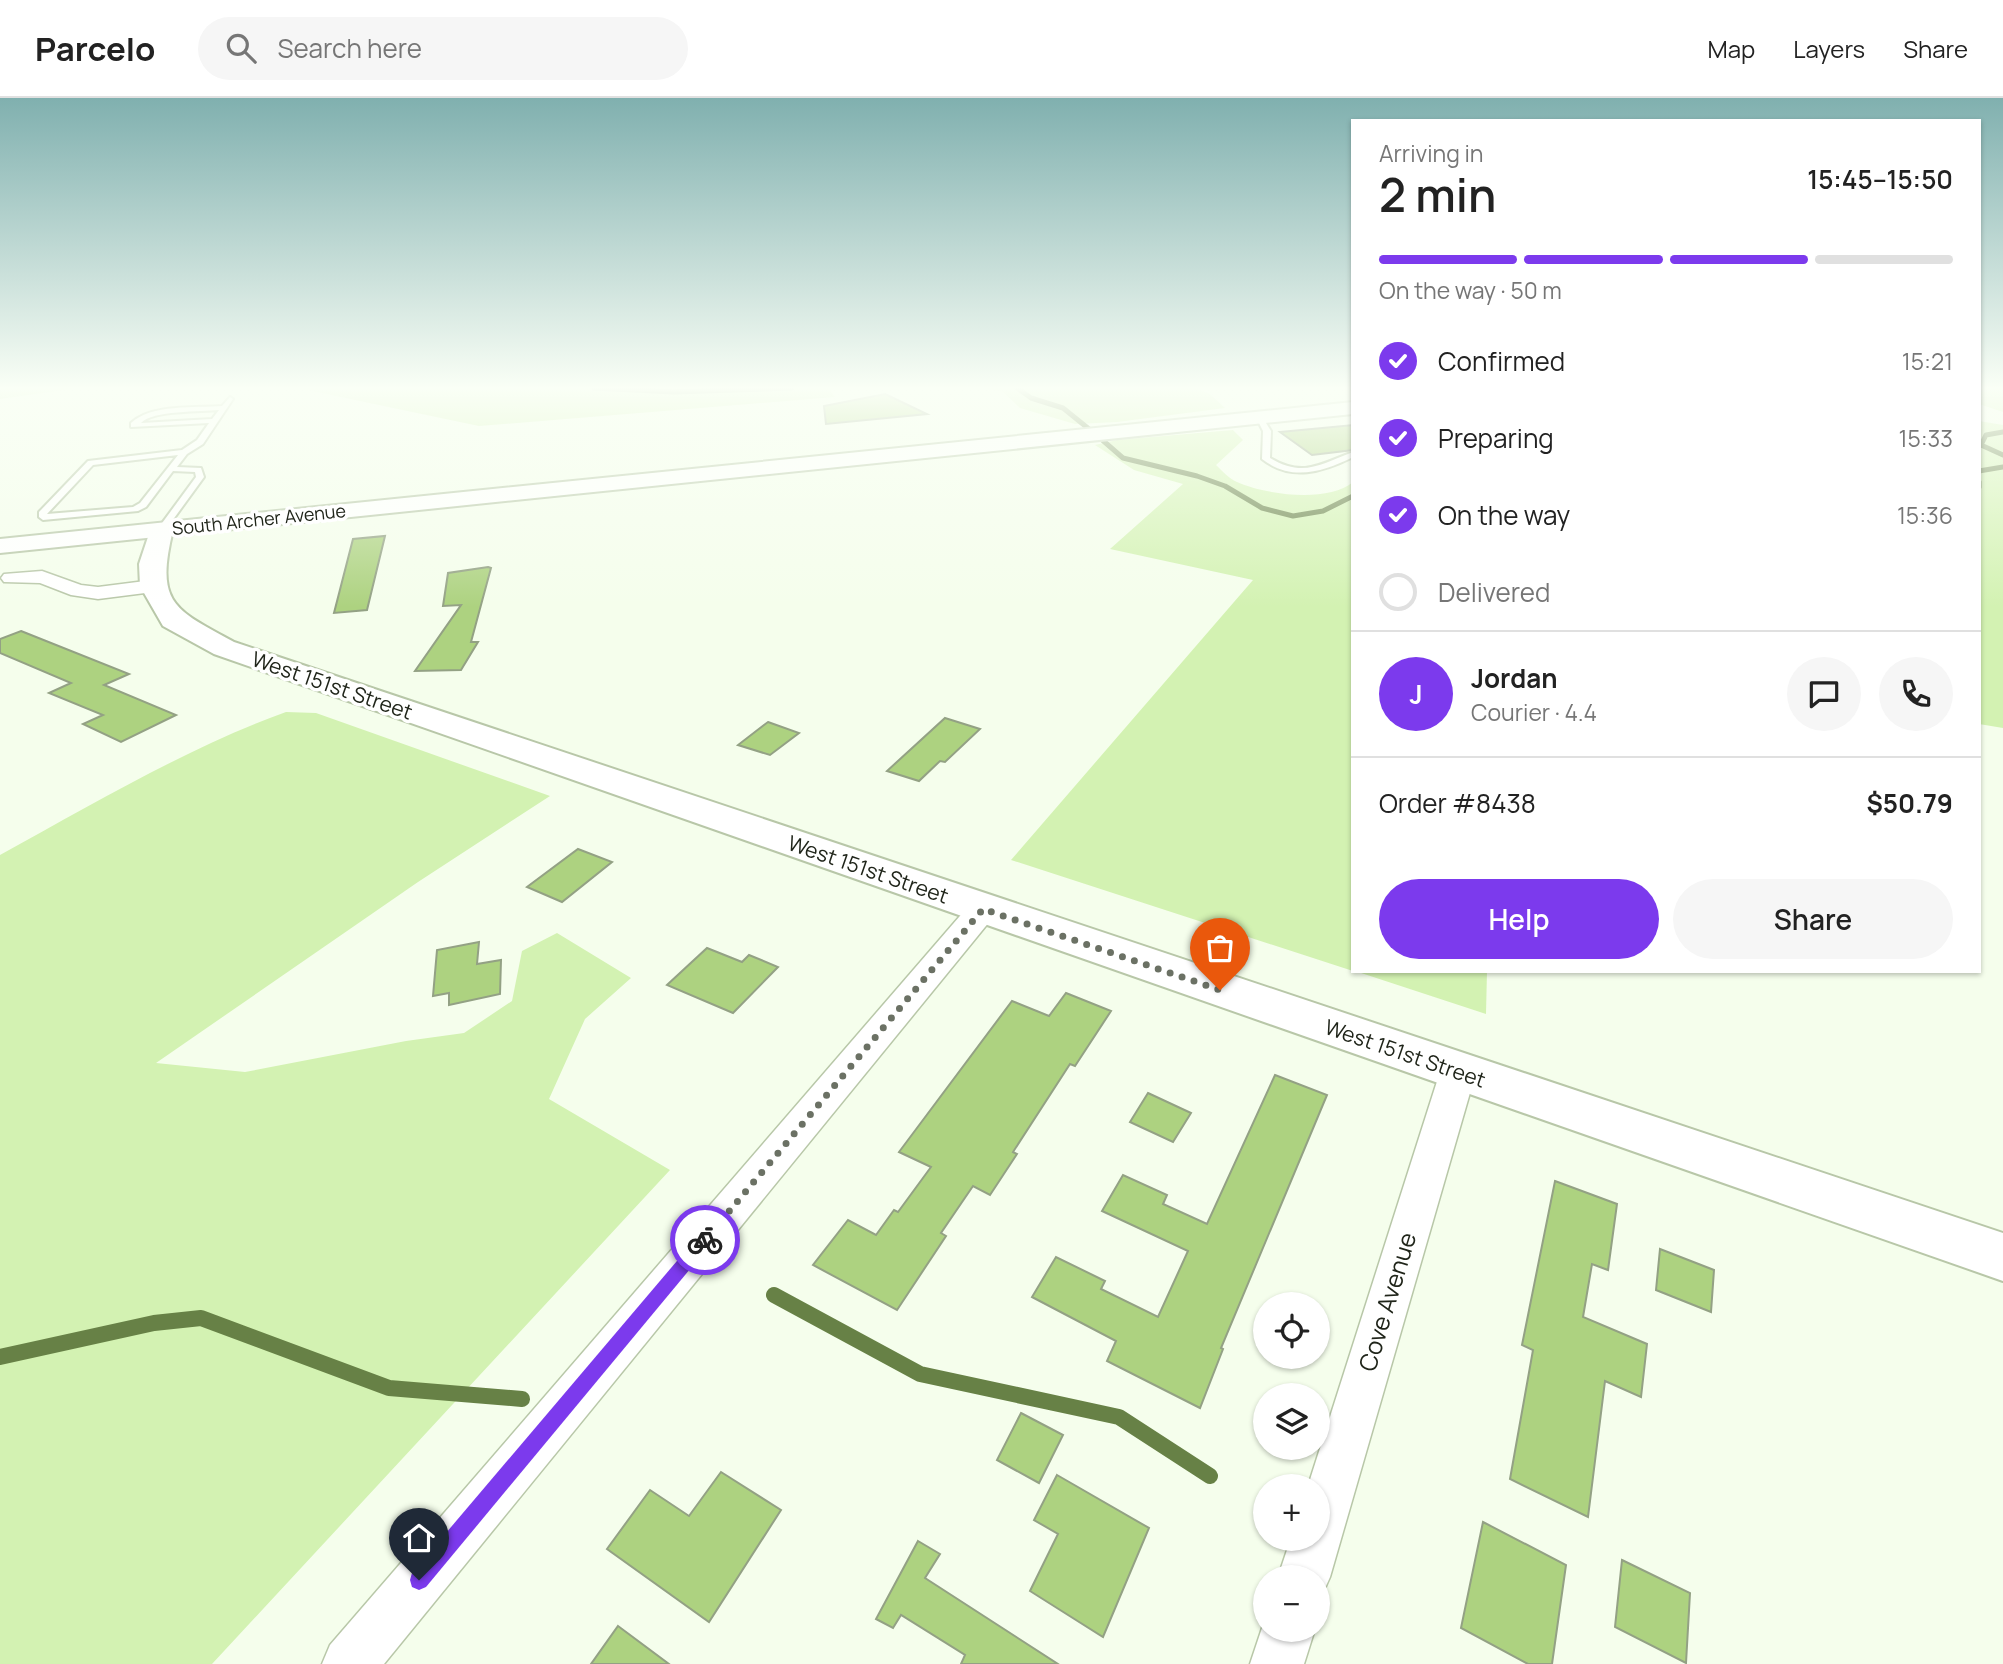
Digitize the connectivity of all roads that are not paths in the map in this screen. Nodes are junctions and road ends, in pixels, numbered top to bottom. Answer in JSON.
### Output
{"nodes":[{"id":1,"x":107,"y":461,"type":"edge"},
{"id":2,"x":178,"y":461,"type":"edge"},
{"id":3,"x":820,"y":461,"type":"edge"},
{"id":4,"x":1269,"y":461,"type":"edge"},
{"id":5,"x":1339,"y":461,"type":"edge"},
{"id":6,"x":172,"y":470,"type":"junction"},
{"id":7,"x":161,"y":530,"type":"junction"},
{"id":8,"x":0,"y":546,"type":"edge"},
{"id":9,"x":11,"y":578,"type":"dead end"},
{"id":10,"x":153,"y":586,"type":"junction"},
{"id":11,"x":983,"y":909,"type":"junction"},
{"id":12,"x":1458,"y":1072,"type":"junction"},
{"id":13,"x":2003,"y":1257,"type":"edge"},
{"id":14,"x":1330,"y":1493,"type":"edge"},
{"id":15,"x":1284,"y":1642,"type":"edge"},
{"id":16,"x":349,"y":1664,"type":"edge"},
{"id":17,"x":1278,"y":1664,"type":"edge"}],
"edges":[{"from":1,"to":6,"type":"lane"},
{"from":2,"to":6,"type":"lane"},
{"from":3,"to":7,"type":"street","name":"South Archer Avenue"},
{"from":4,"to":5,"type":"lane"},
{"from":6,"to":7,"type":"lane"},
{"from":7,"to":8,"type":"street","name":"South Archer Avenue"},
{"from":7,"to":10,"type":"street"},
{"from":9,"to":10,"type":"street"},
{"from":10,"to":11,"type":"street","name":"West 151st Street"},
{"from":11,"to":12,"type":"street","name":"West 151st Street"},
{"from":11,"to":16,"type":"street"},
{"from":12,"to":13,"type":"street","name":"West 151st Street"},
{"from":12,"to":14,"type":"street","name":"Cove Avenue"},
{"from":15,"to":17,"type":"street"}]}
